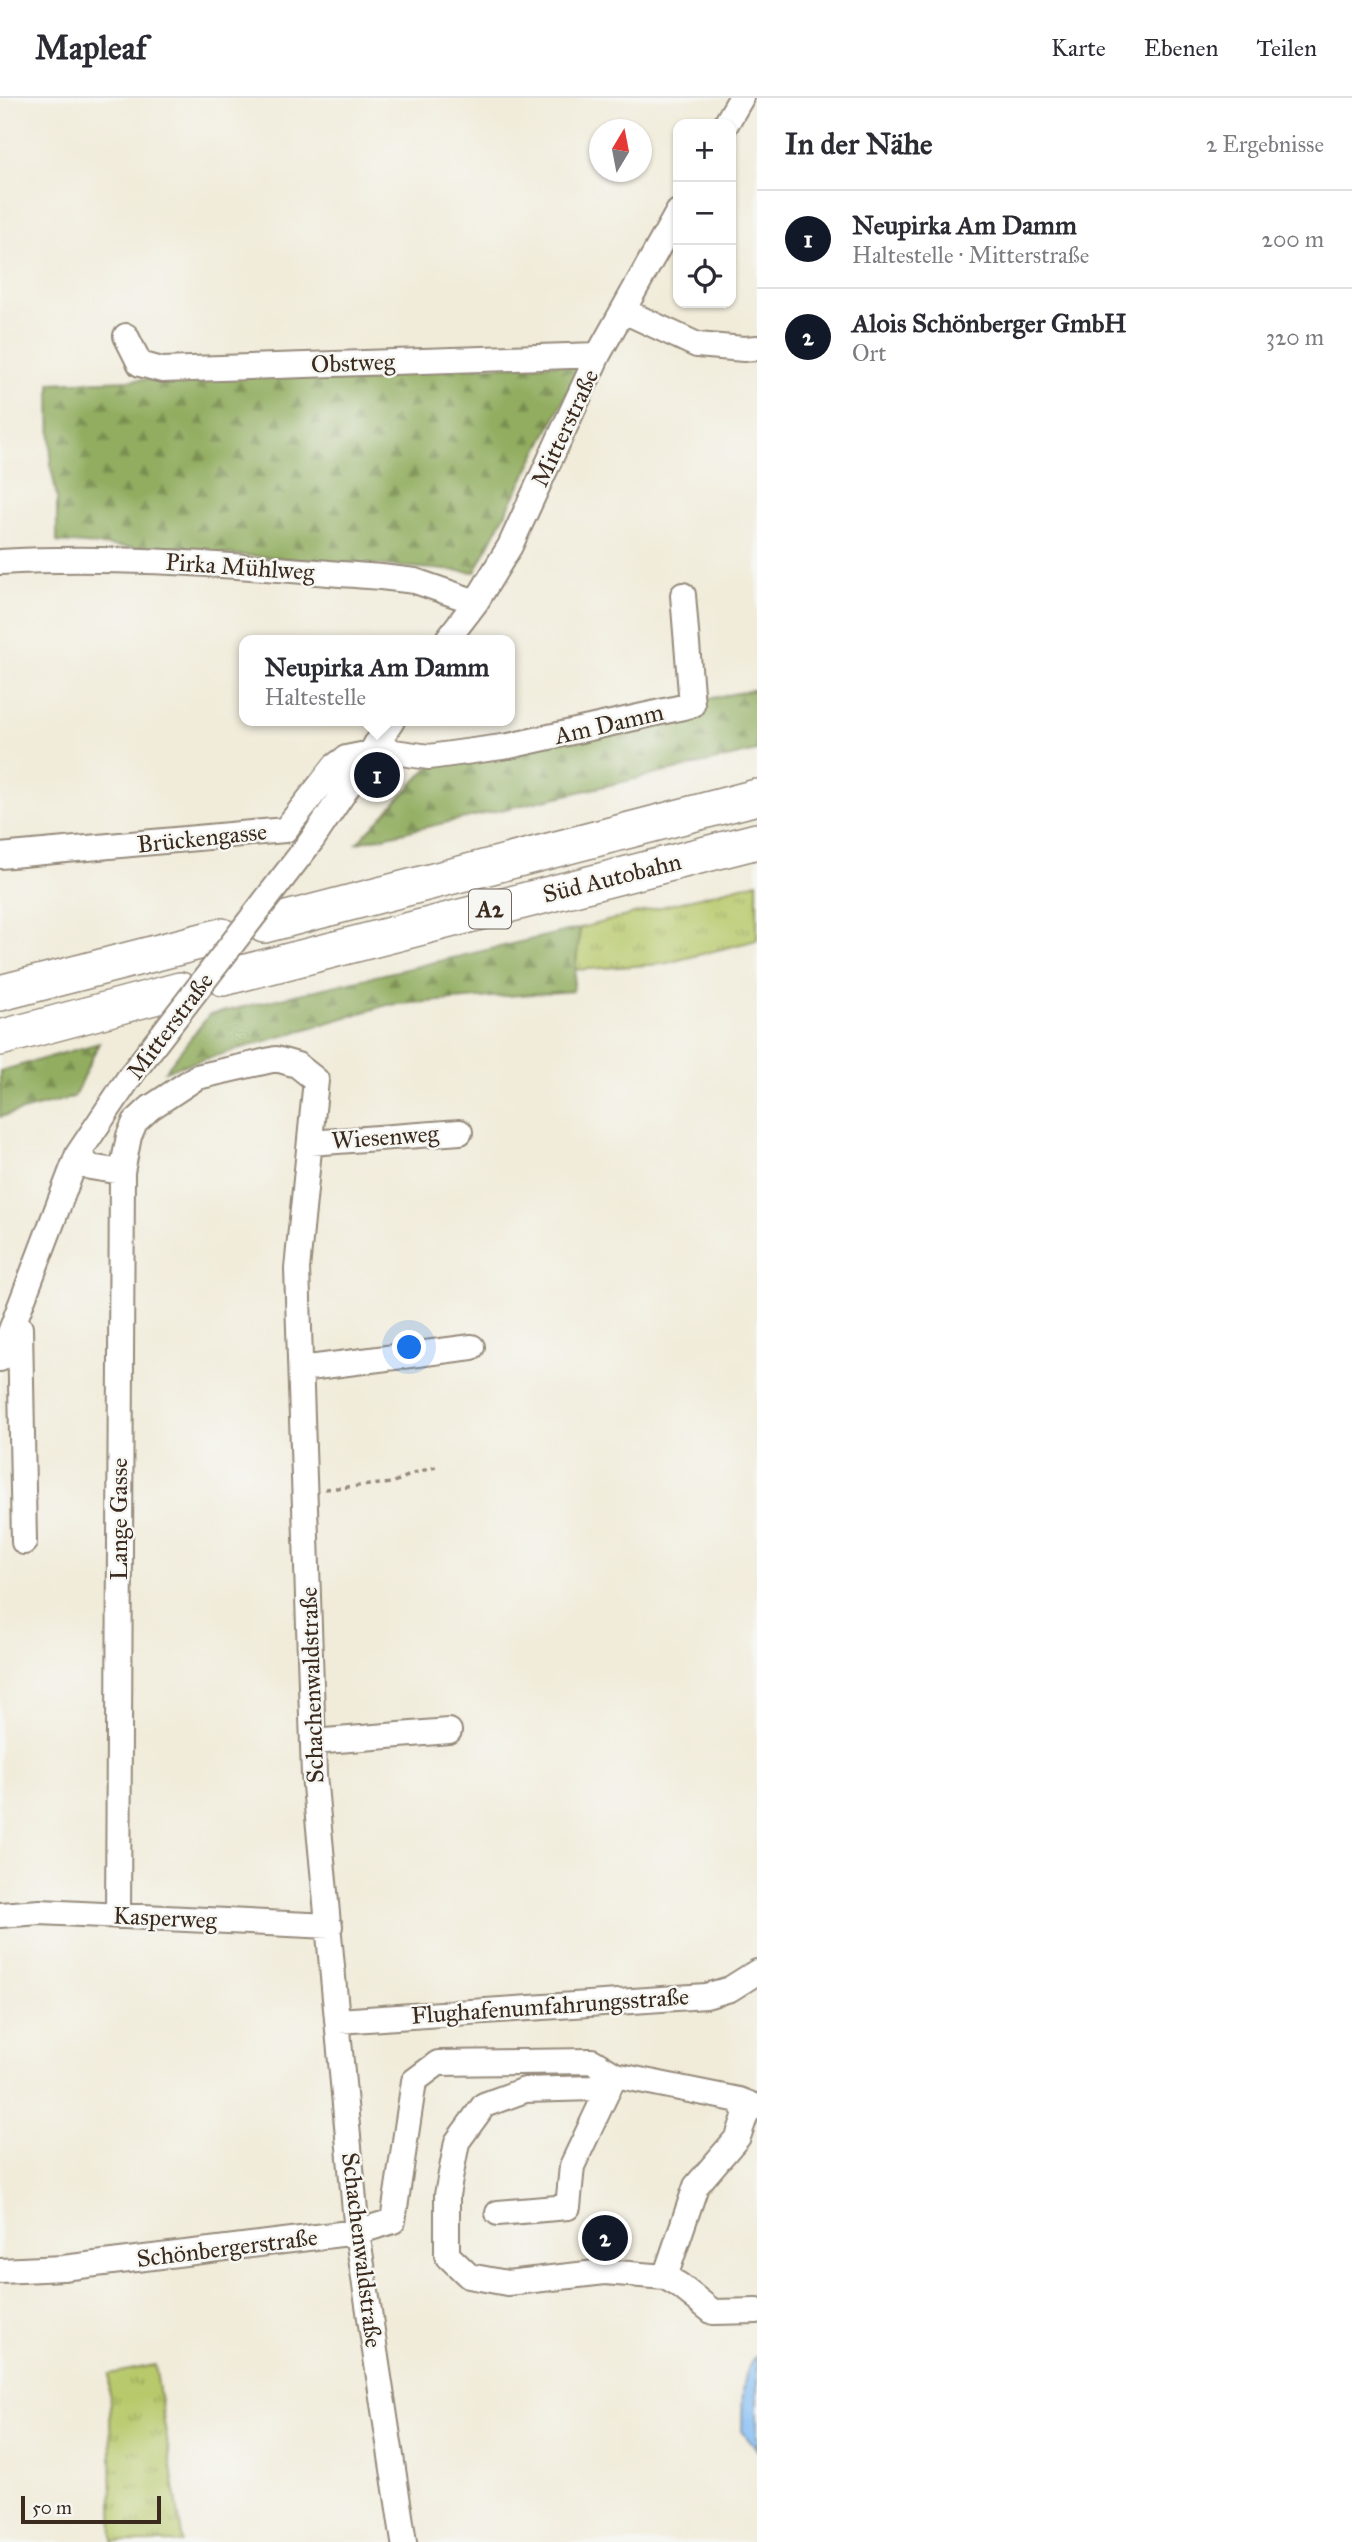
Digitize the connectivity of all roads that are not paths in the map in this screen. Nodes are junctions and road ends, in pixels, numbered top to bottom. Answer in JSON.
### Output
{"nodes":[{"id":1,"x":741,"y":98,"type":"edge"},
{"id":2,"x":729,"y":119,"type":"edge"},
{"id":3,"x":673,"y":221,"type":"edge"},
{"id":4,"x":624,"y":311,"type":"junction"},
{"id":5,"x":126,"y":336,"type":"dead end"},
{"id":6,"x":757,"y":348,"type":"edge"},
{"id":7,"x":598,"y":355,"type":"junction"},
{"id":8,"x":0,"y":562,"type":"edge"},
{"id":9,"x":683,"y":594,"type":"dead end"},
{"id":10,"x":476,"y":602,"type":"junction"},
{"id":11,"x":451,"y":635,"type":"edge"},
{"id":12,"x":389,"y":726,"type":"edge"},
{"id":13,"x":374,"y":749,"type":"junction"},
{"id":14,"x":757,"y":797,"type":"edge"},
{"id":15,"x":757,"y":841,"type":"edge"},
{"id":16,"x":0,"y":856,"type":"edge"},
{"id":17,"x":264,"y":925,"type":"dead end"},
{"id":18,"x":222,"y":936,"type":"dead end"},
{"id":19,"x":223,"y":978,"type":"dead end"},
{"id":20,"x":180,"y":990,"type":"dead end"},
{"id":21,"x":0,"y":993,"type":"edge"},
{"id":22,"x":0,"y":1038,"type":"edge"},
{"id":23,"x":460,"y":1132,"type":"dead end"},
{"id":24,"x":310,"y":1143,"type":"junction"},
{"id":25,"x":78,"y":1154,"type":"junction"},
{"id":26,"x":122,"y":1172,"type":"junction"},
{"id":27,"x":14,"y":1322,"type":"junction"},
{"id":28,"x":472,"y":1347,"type":"dead end"},
{"id":29,"x":0,"y":1359,"type":"edge"},
{"id":30,"x":301,"y":1369,"type":"junction"},
{"id":31,"x":24,"y":1542,"type":"dead end"},
{"id":32,"x":449,"y":1731,"type":"dead end"},
{"id":33,"x":313,"y":1742,"type":"junction"},
{"id":34,"x":0,"y":1915,"type":"edge"},
{"id":35,"x":118,"y":1916,"type":"junction"},
{"id":36,"x":330,"y":1926,"type":"junction"},
{"id":37,"x":757,"y":1972,"type":"edge"},
{"id":38,"x":338,"y":2021,"type":"junction"},
{"id":39,"x":615,"y":2076,"type":"junction"},
{"id":40,"x":748,"y":2104,"type":"edge"},
{"id":41,"x":498,"y":2213,"type":"dead end"},
{"id":42,"x":357,"y":2232,"type":"junction"},
{"id":43,"x":0,"y":2271,"type":"edge"},
{"id":44,"x":665,"y":2277,"type":"junction"},
{"id":45,"x":757,"y":2311,"type":"edge"},
{"id":46,"x":404,"y":2542,"type":"edge"}],
"edges":[{"from":1,"to":2,"type":"street"},
{"from":3,"to":4,"type":"street","name":"Mitterstraße"},
{"from":4,"to":6,"type":"street"},
{"from":4,"to":7,"type":"street","name":"Mitterstraße"},
{"from":5,"to":7,"type":"street","name":"Obstweg"},
{"from":7,"to":10,"type":"street","name":"Mitterstraße"},
{"from":8,"to":10,"type":"street","name":"Pirka Mühlweg"},
{"from":9,"to":13,"type":"street","name":"Am Damm"},
{"from":10,"to":11,"type":"street","name":"Mitterstraße"},
{"from":12,"to":13,"type":"street","name":"Mitterstraße"},
{"from":13,"to":16,"type":"street","name":"Brückengasse"},
{"from":13,"to":25,"type":"street","name":"Mitterstraße","bridge":true},
{"from":14,"to":17,"type":"highway","name":"Süd Autobahn","number":"A2"},
{"from":15,"to":19,"type":"highway","name":"Süd Autobahn","number":"A2"},
{"from":18,"to":21,"type":"highway"},
{"from":20,"to":22,"type":"highway"},
{"from":23,"to":24,"type":"street","name":"Wiesenweg"},
{"from":24,"to":26,"type":"street","name":"Schachenwaldstraße"},
{"from":24,"to":30,"type":"street","name":"Schachenwaldstraße"},
{"from":25,"to":26,"type":"street"},
{"from":25,"to":27,"type":"street","name":"Mitterstraße"},
{"from":26,"to":35,"type":"street","name":"Lange Gasse"},
{"from":27,"to":29,"type":"street","name":"Mitterstraße"},
{"from":27,"to":31,"type":"street"},
{"from":28,"to":30,"type":"street"},
{"from":30,"to":33,"type":"street","name":"Schachenwaldstraße"},
{"from":32,"to":33,"type":"street"},
{"from":33,"to":36,"type":"street","name":"Schachenwaldstraße"},
{"from":34,"to":35,"type":"street","name":"Kasperweg"},
{"from":35,"to":36,"type":"street","name":"Kasperweg"},
{"from":36,"to":38,"type":"street","name":"Schachenwaldstraße"},
{"from":37,"to":38,"type":"street","name":"Flughafenumfahrungsstraße"},
{"from":38,"to":42,"type":"street","name":"Schachenwaldstraße"},
{"from":39,"to":40,"type":"street"},
{"from":39,"to":41,"type":"street"},
{"from":39,"to":42,"type":"street","name":"Schönbergerstraße"},
{"from":39,"to":44,"type":"street"},
{"from":40,"to":44,"type":"street"},
{"from":42,"to":43,"type":"street","name":"Schönbergerstraße"},
{"from":42,"to":46,"type":"street","name":"Schachenwaldstraße"},
{"from":44,"to":45,"type":"street"}]}
